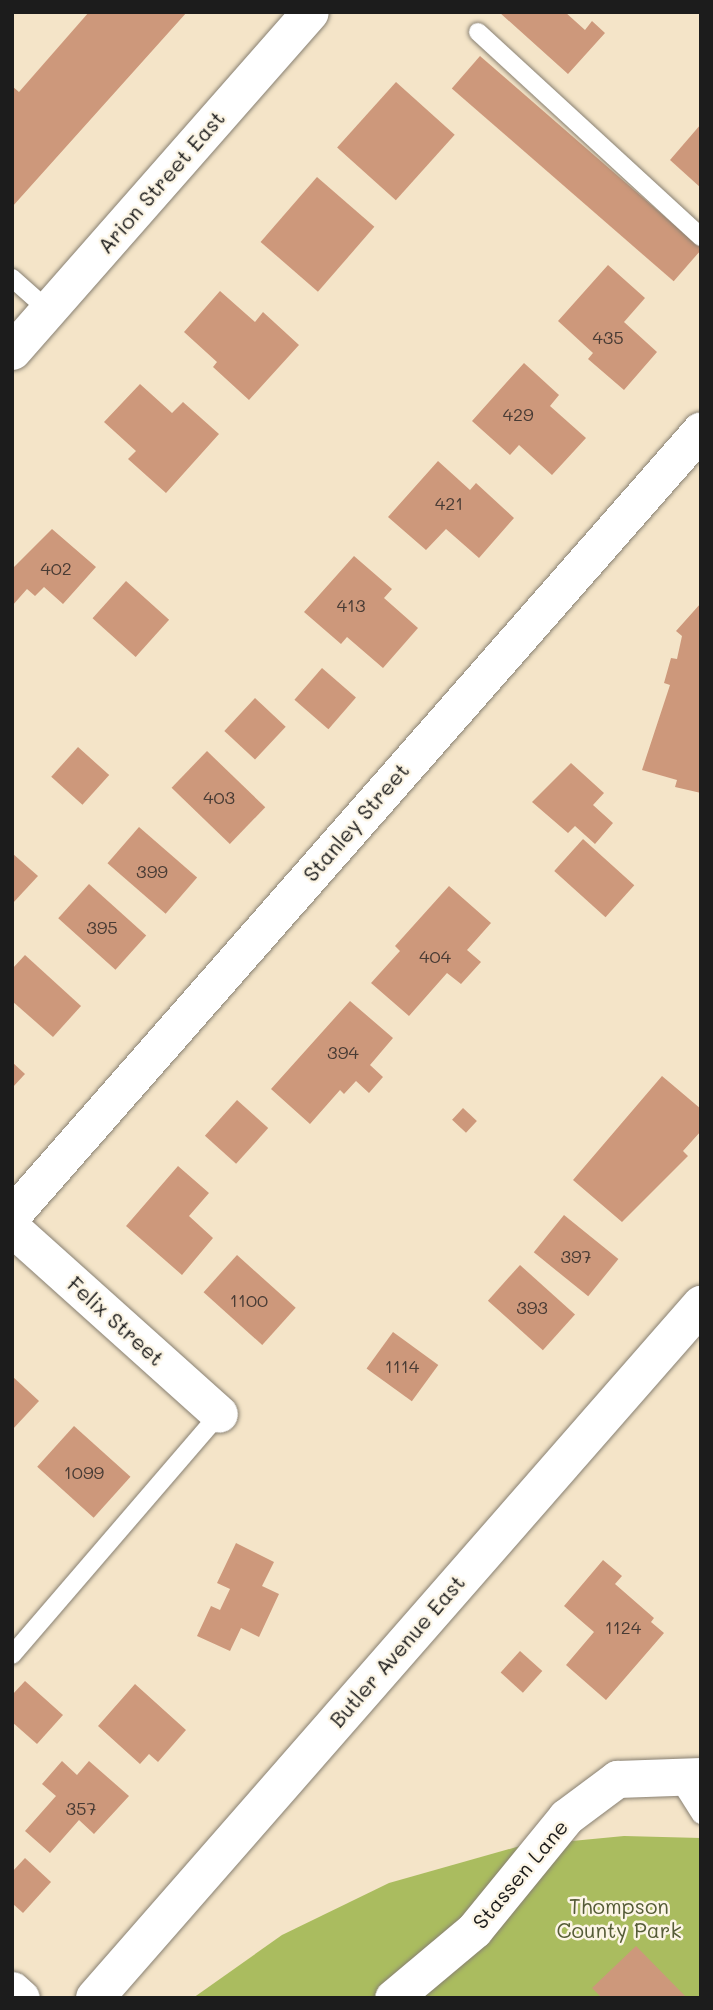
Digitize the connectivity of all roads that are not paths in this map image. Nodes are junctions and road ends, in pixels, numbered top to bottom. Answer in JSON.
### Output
{"nodes":[{"id":1,"x":310,"y":12,"type":"edge"},
{"id":2,"x":478,"y":32,"type":"dead end"},
{"id":3,"x":701,"y":236,"type":"edge"},
{"id":4,"x":12,"y":278,"type":"edge"},
{"id":5,"x":48,"y":310,"type":"junction"},
{"id":6,"x":12,"y":351,"type":"edge"},
{"id":7,"x":701,"y":430,"type":"edge"},
{"id":8,"x":12,"y":1215,"type":"edge"},
{"id":9,"x":12,"y":1228,"type":"edge"},
{"id":10,"x":701,"y":1305,"type":"edge"},
{"id":11,"x":219,"y":1414,"type":"joint"},
{"id":12,"x":12,"y":1655,"type":"edge"},
{"id":13,"x":689,"y":1776,"type":"edge"},
{"id":14,"x":701,"y":1815,"type":"edge"},
{"id":15,"x":12,"y":1990,"type":"edge"},
{"id":16,"x":21,"y":1998,"type":"edge"},
{"id":17,"x":94,"y":1998,"type":"edge"},
{"id":18,"x":393,"y":1998,"type":"edge"}],
"edges":[{"from":1,"to":5,"type":"street","name":"Arion Street East"},
{"from":2,"to":3,"type":"lane"},
{"from":4,"to":5,"type":"lane"},
{"from":5,"to":6,"type":"street","name":"Arion Street East"},
{"from":7,"to":8,"type":"street","name":"Stanley Street"},
{"from":9,"to":11,"type":"street","name":"Felix Street"},
{"from":10,"to":17,"type":"street","name":"Butler Avenue East"},
{"from":11,"to":12,"type":"lane"},
{"from":13,"to":14,"type":"lane"},
{"from":13,"to":18,"type":"street","name":"Stassen Lane"},
{"from":15,"to":16,"type":"street"}]}
